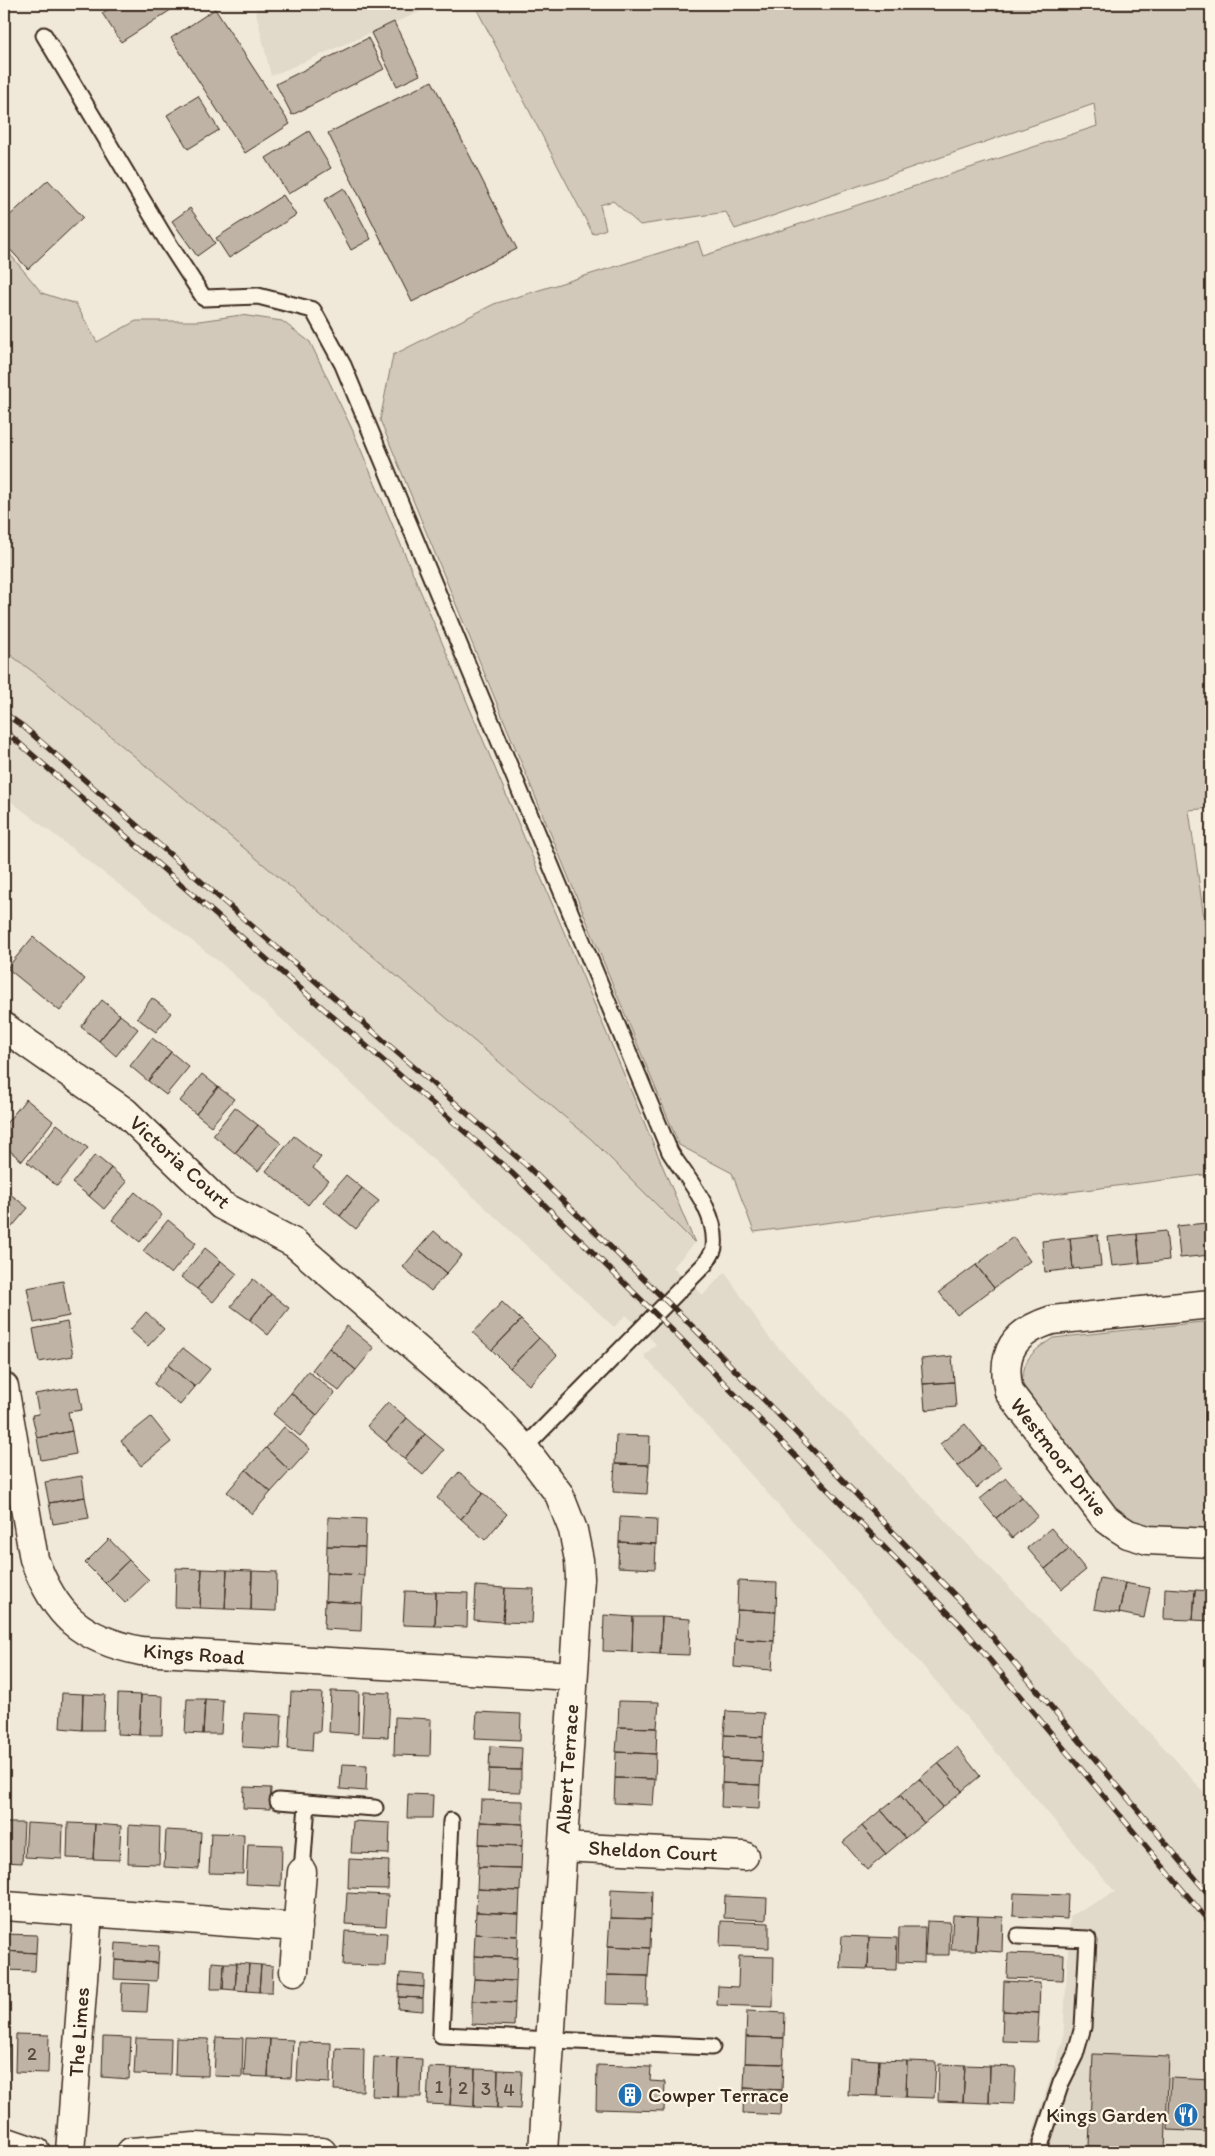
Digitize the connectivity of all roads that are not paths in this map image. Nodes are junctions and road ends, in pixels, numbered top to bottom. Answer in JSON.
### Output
{"nodes":[{"id":1,"x":44,"y":35,"type":"dead end"},
{"id":2,"x":4,"y":1027,"type":"edge"},
{"id":3,"x":1211,"y":1304,"type":"edge"},
{"id":4,"x":4,"y":1387,"type":"edge"},
{"id":5,"x":492,"y":1414,"type":"joint"},
{"id":6,"x":524,"y":1448,"type":"junction"},
{"id":7,"x":1211,"y":1543,"type":"edge"},
{"id":8,"x":573,"y":1676,"type":"junction"},
{"id":9,"x":278,"y":1801,"type":"dead end"},
{"id":10,"x":307,"y":1804,"type":"junction"},
{"id":11,"x":375,"y":1808,"type":"dead end"},
{"id":12,"x":451,"y":1821,"type":"dead end"},
{"id":13,"x":562,"y":1847,"type":"junction"},
{"id":14,"x":744,"y":1856,"type":"dead end"},
{"id":15,"x":302,"y":1872,"type":"joint"},
{"id":16,"x":5,"y":1906,"type":"dead end"},
{"id":17,"x":88,"y":1912,"type":"junction"},
{"id":18,"x":298,"y":1928,"type":"junction"},
{"id":19,"x":1018,"y":1936,"type":"dead end"},
{"id":20,"x":294,"y":1971,"type":"dead end"},
{"id":21,"x":550,"y":2039,"type":"junction"},
{"id":22,"x":712,"y":2047,"type":"dead end"},
{"id":23,"x":4,"y":2141,"type":"edge"},
{"id":24,"x":36,"y":2152,"type":"edge"},
{"id":25,"x":70,"y":2152,"type":"edge"},
{"id":26,"x":131,"y":2152,"type":"edge"},
{"id":27,"x":322,"y":2152,"type":"edge"},
{"id":28,"x":543,"y":2152,"type":"edge"},
{"id":29,"x":1041,"y":2152,"type":"edge"}],
"edges":[{"from":1,"to":6,"type":"lane"},
{"from":2,"to":5,"type":"street","name":"Victoria Court"},
{"from":3,"to":7,"type":"street","name":"Westmoor Drive"},
{"from":4,"to":8,"type":"street","name":"Kings Road"},
{"from":5,"to":6,"type":"street","name":"Albert Terrace"},
{"from":6,"to":8,"type":"street","name":"Albert Terrace"},
{"from":8,"to":13,"type":"street","name":"Albert Terrace"},
{"from":9,"to":10,"type":"lane"},
{"from":10,"to":11,"type":"lane"},
{"from":10,"to":15,"type":"lane"},
{"from":12,"to":21,"type":"lane"},
{"from":13,"to":14,"type":"street","name":"Sheldon Court"},
{"from":13,"to":21,"type":"street","name":"Albert Terrace"},
{"from":15,"to":18,"type":"street"},
{"from":16,"to":17,"type":"street"},
{"from":17,"to":18,"type":"street"},
{"from":17,"to":25,"type":"street","name":"The Limes"},
{"from":18,"to":20,"type":"street"},
{"from":19,"to":29,"type":"lane"},
{"from":21,"to":22,"type":"lane"},
{"from":21,"to":28,"type":"street","name":"Albert Terrace"},
{"from":23,"to":24,"type":"street"},
{"from":26,"to":27,"type":"street"}]}
